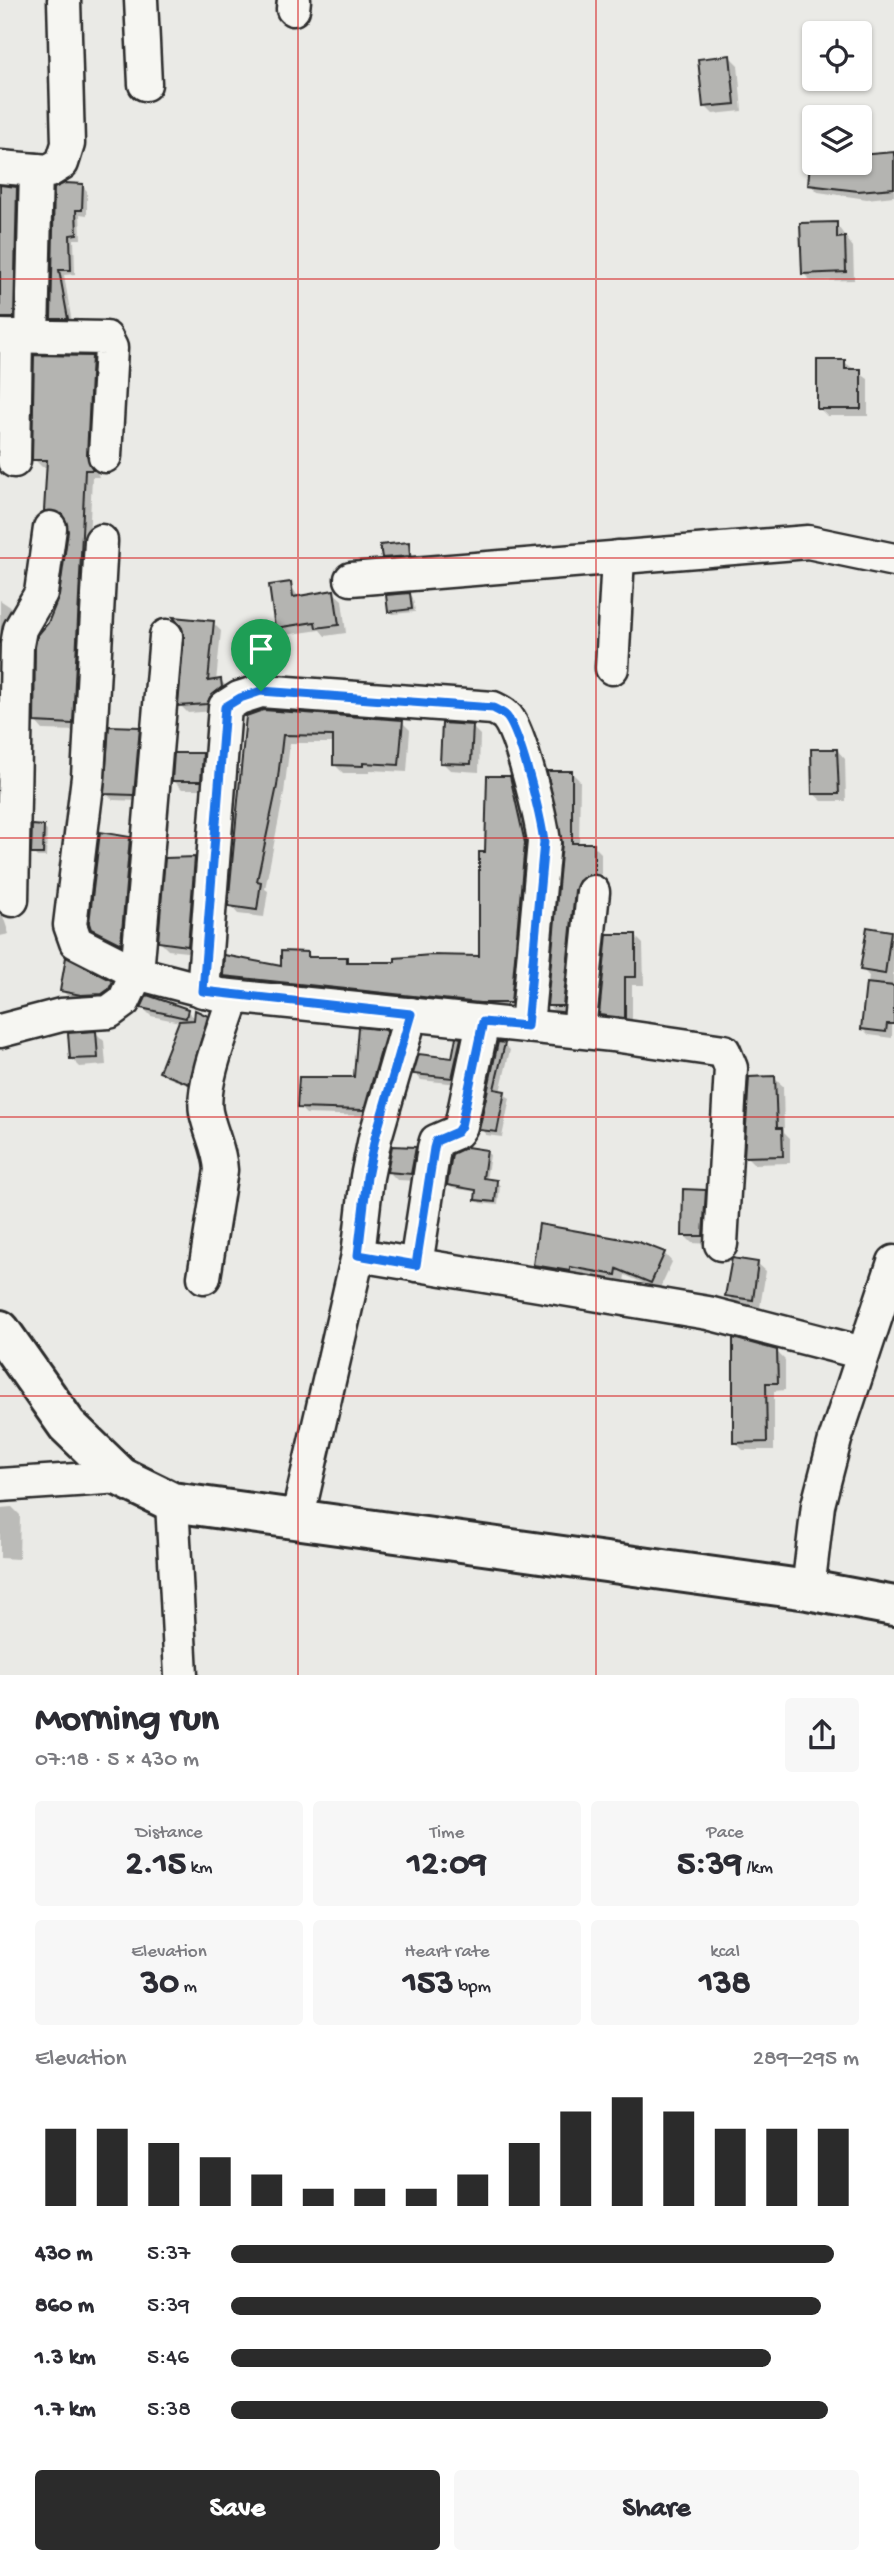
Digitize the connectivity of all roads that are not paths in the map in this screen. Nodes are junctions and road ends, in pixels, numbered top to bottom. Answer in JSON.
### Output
{"nodes":[{"id":1,"x":64,"y":0,"type":"edge"},
{"id":2,"x":141,"y":0,"type":"edge"},
{"id":3,"x":145,"y":84,"type":"dead end"},
{"id":4,"x":0,"y":167,"type":"edge"},
{"id":5,"x":36,"y":170,"type":"junction"},
{"id":6,"x":16,"y":336,"type":"edge"},
{"id":7,"x":105,"y":456,"type":"dead end"},
{"id":8,"x":14,"y":461,"type":"dead end"},
{"id":9,"x":50,"y":528,"type":"dead end"},
{"id":10,"x":101,"y":541,"type":"dead end"},
{"id":11,"x":618,"y":557,"type":"junction"},
{"id":12,"x":894,"y":560,"type":"edge"},
{"id":13,"x":351,"y":579,"type":"dead end"},
{"id":14,"x":166,"y":636,"type":"dead end"},
{"id":15,"x":8,"y":654,"type":"edge"},
{"id":16,"x":612,"y":668,"type":"dead end"},
{"id":17,"x":593,"y":892,"type":"dead end"},
{"id":18,"x":12,"y":900,"type":"dead end"},
{"id":19,"x":137,"y":973,"type":"junction"},
{"id":20,"x":203,"y":991,"type":"junction"},
{"id":21,"x":234,"y":997,"type":"junction"},
{"id":22,"x":411,"y":1014,"type":"junction"},
{"id":23,"x":483,"y":1022,"type":"junction"},
{"id":24,"x":527,"y":1026,"type":"junction"},
{"id":25,"x":0,"y":1031,"type":"edge"},
{"id":26,"x":579,"y":1031,"type":"junction"},
{"id":27,"x":721,"y":1244,"type":"dead end"},
{"id":28,"x":358,"y":1255,"type":"junction"},
{"id":29,"x":894,"y":1262,"type":"edge"},
{"id":30,"x":416,"y":1265,"type":"junction"},
{"id":31,"x":204,"y":1277,"type":"dead end"},
{"id":32,"x":0,"y":1330,"type":"edge"},
{"id":33,"x":863,"y":1353,"type":"junction"},
{"id":34,"x":121,"y":1476,"type":"junction"},
{"id":35,"x":0,"y":1485,"type":"edge"},
{"id":36,"x":173,"y":1502,"type":"junction"},
{"id":37,"x":297,"y":1520,"type":"junction"},
{"id":38,"x":808,"y":1590,"type":"junction"},
{"id":39,"x":894,"y":1606,"type":"edge"},
{"id":40,"x":181,"y":1675,"type":"edge"}],
"edges":[{"from":1,"to":5,"type":"street"},
{"from":2,"to":3,"type":"street"},
{"from":4,"to":5,"type":"street"},
{"from":5,"to":6,"type":"street"},
{"from":6,"to":7,"type":"street"},
{"from":6,"to":8,"type":"street"},
{"from":9,"to":15,"type":"street"},
{"from":10,"to":19,"type":"street"},
{"from":11,"to":12,"type":"street"},
{"from":11,"to":13,"type":"street"},
{"from":11,"to":16,"type":"street"},
{"from":14,"to":19,"type":"street"},
{"from":15,"to":18,"type":"street"},
{"from":17,"to":26,"type":"street"},
{"from":19,"to":20,"type":"street"},
{"from":19,"to":25,"type":"street"},
{"from":20,"to":21,"type":"street"},
{"from":20,"to":24,"type":"street"},
{"from":21,"to":22,"type":"street"},
{"from":21,"to":31,"type":"street"},
{"from":22,"to":23,"type":"street"},
{"from":22,"to":28,"type":"street"},
{"from":23,"to":24,"type":"street"},
{"from":23,"to":30,"type":"street"},
{"from":24,"to":26,"type":"street"},
{"from":26,"to":27,"type":"street"},
{"from":28,"to":30,"type":"street"},
{"from":28,"to":37,"type":"street"},
{"from":29,"to":33,"type":"street"},
{"from":30,"to":33,"type":"street"},
{"from":32,"to":34,"type":"main road"},
{"from":33,"to":38,"type":"street"},
{"from":34,"to":35,"type":"street"},
{"from":34,"to":36,"type":"main road"},
{"from":36,"to":37,"type":"main road"},
{"from":36,"to":40,"type":"street"},
{"from":37,"to":38,"type":"main road"},
{"from":38,"to":39,"type":"main road"}]}
